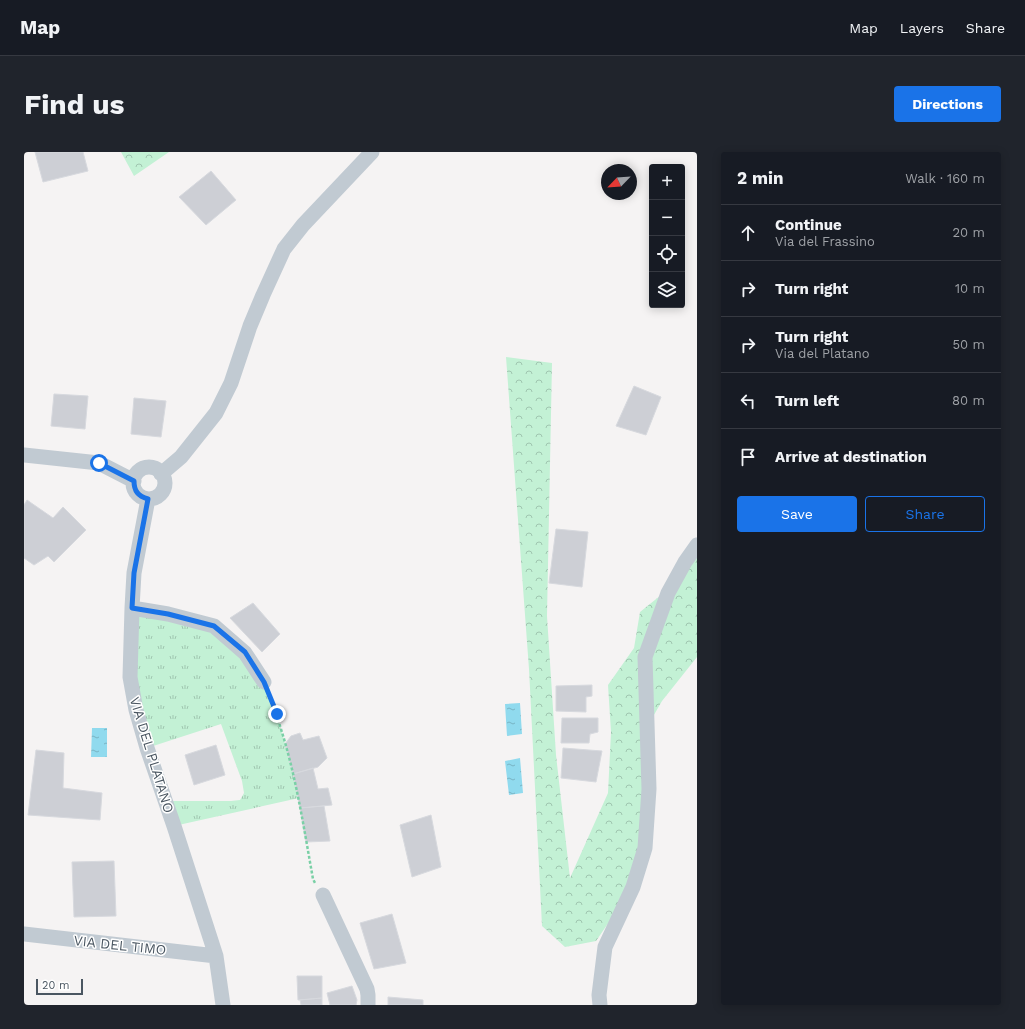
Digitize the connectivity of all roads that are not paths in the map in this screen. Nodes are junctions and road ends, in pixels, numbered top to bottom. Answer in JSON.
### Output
{"nodes":[{"id":1,"x":372,"y":152,"type":"edge"},
{"id":2,"x":24,"y":455,"type":"edge"},
{"id":3,"x":161,"y":474,"type":"junction"},
{"id":4,"x":134,"y":481,"type":"junction"},
{"id":5,"x":148,"y":499,"type":"junction"},
{"id":6,"x":697,"y":545,"type":"edge"},
{"id":7,"x":132,"y":608,"type":"junction"},
{"id":8,"x":264,"y":682,"type":"road end"},
{"id":9,"x":323,"y":895,"type":"road end"},
{"id":10,"x":24,"y":934,"type":"edge"},
{"id":11,"x":216,"y":956,"type":"junction"},
{"id":12,"x":223,"y":1005,"type":"edge"},
{"id":13,"x":368,"y":1005,"type":"edge"},
{"id":14,"x":600,"y":1005,"type":"edge"}],
"edges":[{"from":1,"to":3,"type":"street"},
{"from":2,"to":4,"type":"street"},
{"from":3,"to":4,"type":"street"},
{"from":3,"to":5,"type":"street"},
{"from":4,"to":5,"type":"street"},
{"from":5,"to":7,"type":"street","name":"VIA DEL PLATANO"},
{"from":6,"to":14,"type":"street"},
{"from":7,"to":8,"type":"street"},
{"from":7,"to":11,"type":"street","name":"VIA DEL PLATANO"},
{"from":9,"to":13,"type":"street"},
{"from":10,"to":11,"type":"street","name":"VIA DEL TIMO"},
{"from":11,"to":12,"type":"street","name":"VIA DEL PLATANO"}]}
